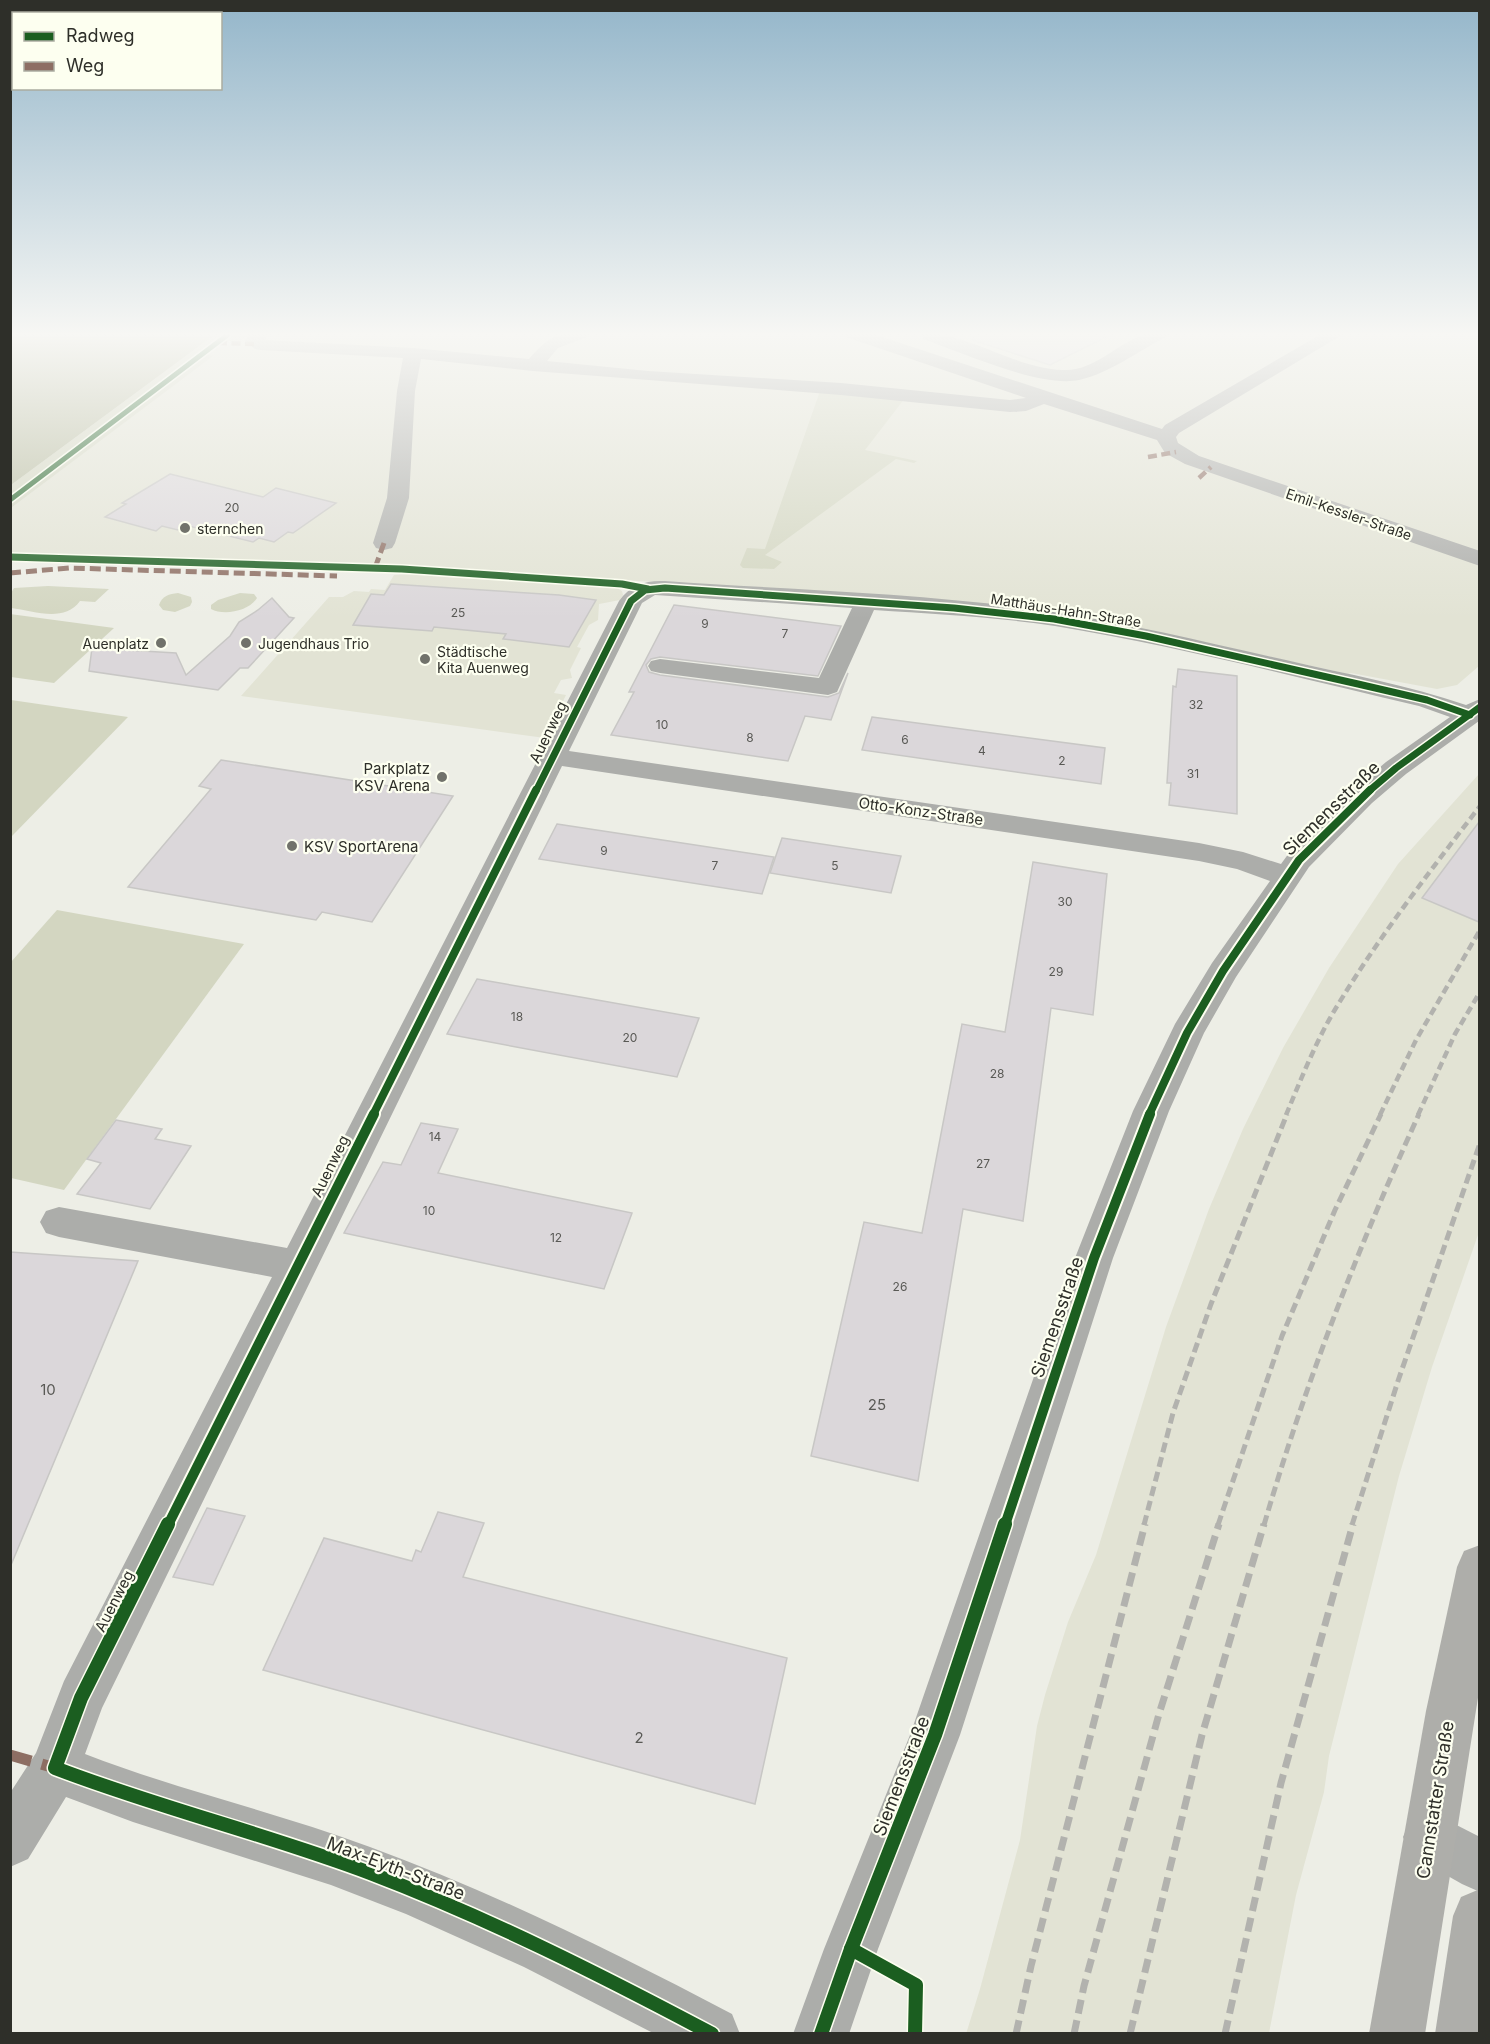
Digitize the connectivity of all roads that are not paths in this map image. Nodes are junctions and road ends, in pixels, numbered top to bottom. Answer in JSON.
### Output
{"nodes":[{"id":1,"x":403,"y":428,"type":"edge"},
{"id":2,"x":1121,"y":428,"type":"edge"},
{"id":3,"x":1173,"y":428,"type":"edge"},
{"id":4,"x":1168,"y":442,"type":"junction"},
{"id":5,"x":384,"y":543,"type":"dead end"},
{"id":6,"x":1479,"y":559,"type":"edge"},
{"id":7,"x":648,"y":589,"type":"joint"},
{"id":8,"x":866,"y":602,"type":"junction"},
{"id":9,"x":660,"y":666,"type":"dead end"},
{"id":10,"x":1475,"y":711,"type":"edge"},
{"id":11,"x":553,"y":758,"type":"junction"},
{"id":12,"x":1286,"y":876,"type":"junction"},
{"id":13,"x":59,"y":1222,"type":"dead end"},
{"id":14,"x":298,"y":1266,"type":"junction"},
{"id":15,"x":1479,"y":1567,"type":"edge"},
{"id":16,"x":55,"y":1768,"type":"junction"},
{"id":17,"x":1429,"y":1837,"type":"junction"},
{"id":18,"x":10,"y":1841,"type":"edge"},
{"id":19,"x":1479,"y":1866,"type":"edge"},
{"id":20,"x":1479,"y":1916,"type":"edge"},
{"id":21,"x":712,"y":2034,"type":"edge"},
{"id":22,"x":821,"y":2034,"type":"edge"},
{"id":23,"x":1397,"y":2034,"type":"edge"},
{"id":24,"x":1462,"y":2034,"type":"edge"}],
"edges":[{"from":1,"to":5,"type":"street"},
{"from":2,"to":4,"type":"street","name":"Emil-Kessler-Straße"},
{"from":3,"to":4,"type":"street"},
{"from":4,"to":6,"type":"street","name":"Emil-Kessler-Straße"},
{"from":7,"to":8,"type":"street","name":"Matthäus-Hahn-Straße"},
{"from":7,"to":11,"type":"street","name":"Auenweg"},
{"from":8,"to":9,"type":"street"},
{"from":8,"to":10,"type":"street","name":"Matthäus-Hahn-Straße"},
{"from":10,"to":12,"type":"street","name":"Siemensstraße"},
{"from":11,"to":12,"type":"street","name":"Otto-Konz-Straße"},
{"from":11,"to":14,"type":"street","name":"Auenweg"},
{"from":12,"to":22,"type":"street","name":"Siemensstraße"},
{"from":13,"to":14,"type":"street"},
{"from":14,"to":16,"type":"street","name":"Auenweg"},
{"from":15,"to":17,"type":"main road","name":"Cannstatter Straße"},
{"from":16,"to":18,"type":"street"},
{"from":16,"to":21,"type":"street","name":"Max-Eyth-Straße"},
{"from":17,"to":19,"type":"street"},
{"from":17,"to":23,"type":"main road","name":"Cannstatter Straße"},
{"from":20,"to":24,"type":"main road"}]}
